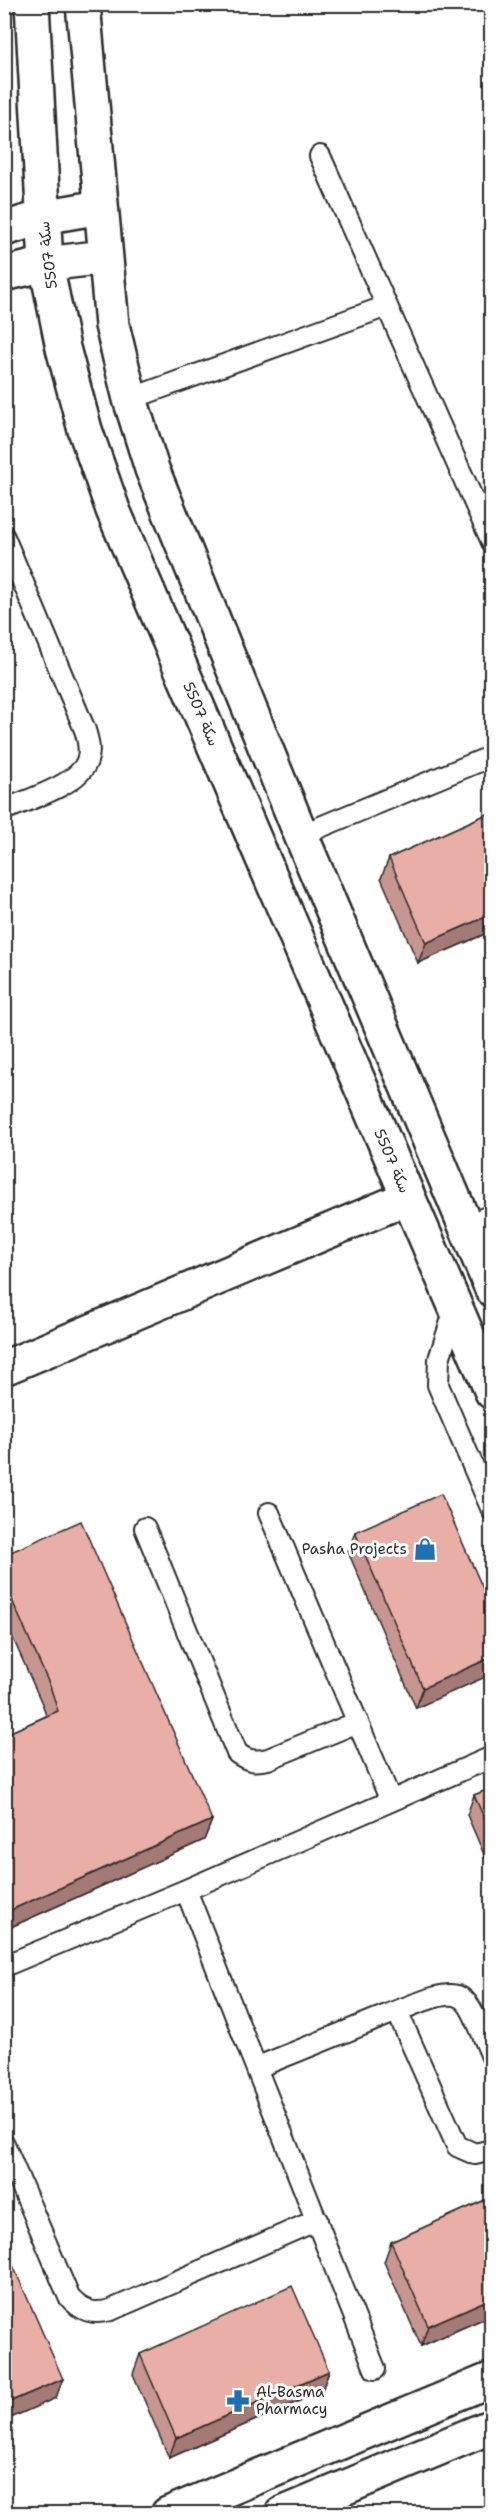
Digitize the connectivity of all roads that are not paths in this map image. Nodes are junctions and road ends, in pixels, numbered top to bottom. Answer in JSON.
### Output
{"nodes":[{"id":1,"x":32,"y":4,"type":"edge"},
{"id":2,"x":83,"y":4,"type":"edge"},
{"id":3,"x":320,"y":156,"type":"dead end"},
{"id":4,"x":100,"y":207,"type":"junction"},
{"id":5,"x":43,"y":217,"type":"junction"},
{"id":6,"x":4,"y":229,"type":"edge"},
{"id":7,"x":105,"y":257,"type":"junction"},
{"id":8,"x":46,"y":264,"type":"junction"},
{"id":9,"x":4,"y":274,"type":"edge"},
{"id":10,"x":387,"y":306,"type":"junction"},
{"id":11,"x":130,"y":399,"type":"junction"},
{"id":12,"x":4,"y":537,"type":"edge"},
{"id":13,"x":492,"y":542,"type":"edge"},
{"id":14,"x":492,"y":756,"type":"edge"},
{"id":15,"x":4,"y":810,"type":"edge"},
{"id":16,"x":301,"y":835,"type":"junction"},
{"id":17,"x":408,"y":1198,"type":"junction"},
{"id":18,"x":478,"y":1221,"type":"edge"},
{"id":19,"x":492,"y":1289,"type":"edge"},
{"id":20,"x":456,"y":1306,"type":"junction"},
{"id":21,"x":7,"y":1360,"type":"edge"},
{"id":22,"x":492,"y":1392,"type":"edge"},
{"id":23,"x":492,"y":1510,"type":"edge"},
{"id":24,"x":269,"y":1513,"type":"dead end"},
{"id":25,"x":145,"y":1528,"type":"dead end"},
{"id":26,"x":358,"y":1722,"type":"junction"},
{"id":27,"x":492,"y":1757,"type":"edge"},
{"id":28,"x":391,"y":1801,"type":"junction"},
{"id":29,"x":186,"y":1890,"type":"junction"},
{"id":30,"x":4,"y":1966,"type":"edge"},
{"id":31,"x":397,"y":2011,"type":"junction"},
{"id":32,"x":492,"y":2057,"type":"edge"},
{"id":33,"x":258,"y":2067,"type":"junction"},
{"id":34,"x":4,"y":2144,"type":"edge"},
{"id":35,"x":492,"y":2150,"type":"edge"},
{"id":36,"x":317,"y":2220,"type":"junction"},
{"id":37,"x":375,"y":2369,"type":"dead end"},
{"id":38,"x":492,"y":2379,"type":"edge"},
{"id":39,"x":492,"y":2426,"type":"edge"},
{"id":40,"x":168,"y":2514,"type":"edge"},
{"id":41,"x":282,"y":2514,"type":"edge"}],
"edges":[{"from":1,"to":5,"type":"street","name":"سكة 5507"},
{"from":2,"to":4,"type":"street"},
{"from":3,"to":10,"type":"lane"},
{"from":4,"to":5,"type":"street"},
{"from":4,"to":7,"type":"street"},
{"from":5,"to":6,"type":"street"},
{"from":5,"to":8,"type":"street","name":"سكة 5507"},
{"from":7,"to":8,"type":"street"},
{"from":7,"to":11,"type":"street"},
{"from":8,"to":9,"type":"street"},
{"from":8,"to":17,"type":"street","name":"سكة 5507"},
{"from":10,"to":11,"type":"lane"},
{"from":10,"to":13,"type":"lane"},
{"from":11,"to":16,"type":"street"},
{"from":12,"to":15,"type":"lane"},
{"from":14,"to":16,"type":"lane"},
{"from":16,"to":18,"type":"street"},
{"from":17,"to":20,"type":"street","name":"سكة 5507"},
{"from":17,"to":21,"type":"street"},
{"from":18,"to":19,"type":"street"},
{"from":20,"to":22,"type":"street","name":"سكة 5507"},
{"from":20,"to":23,"type":"lane"},
{"from":24,"to":26,"type":"lane"},
{"from":25,"to":26,"type":"lane"},
{"from":26,"to":28,"type":"lane"},
{"from":27,"to":28,"type":"lane"},
{"from":28,"to":29,"type":"lane"},
{"from":29,"to":30,"type":"lane"},
{"from":29,"to":33,"type":"lane"},
{"from":31,"to":32,"type":"lane"},
{"from":31,"to":33,"type":"lane"},
{"from":31,"to":35,"type":"lane"},
{"from":33,"to":36,"type":"lane"},
{"from":34,"to":36,"type":"lane"},
{"from":36,"to":37,"type":"lane"},
{"from":38,"to":40,"type":"street"},
{"from":39,"to":41,"type":"street"}]}
